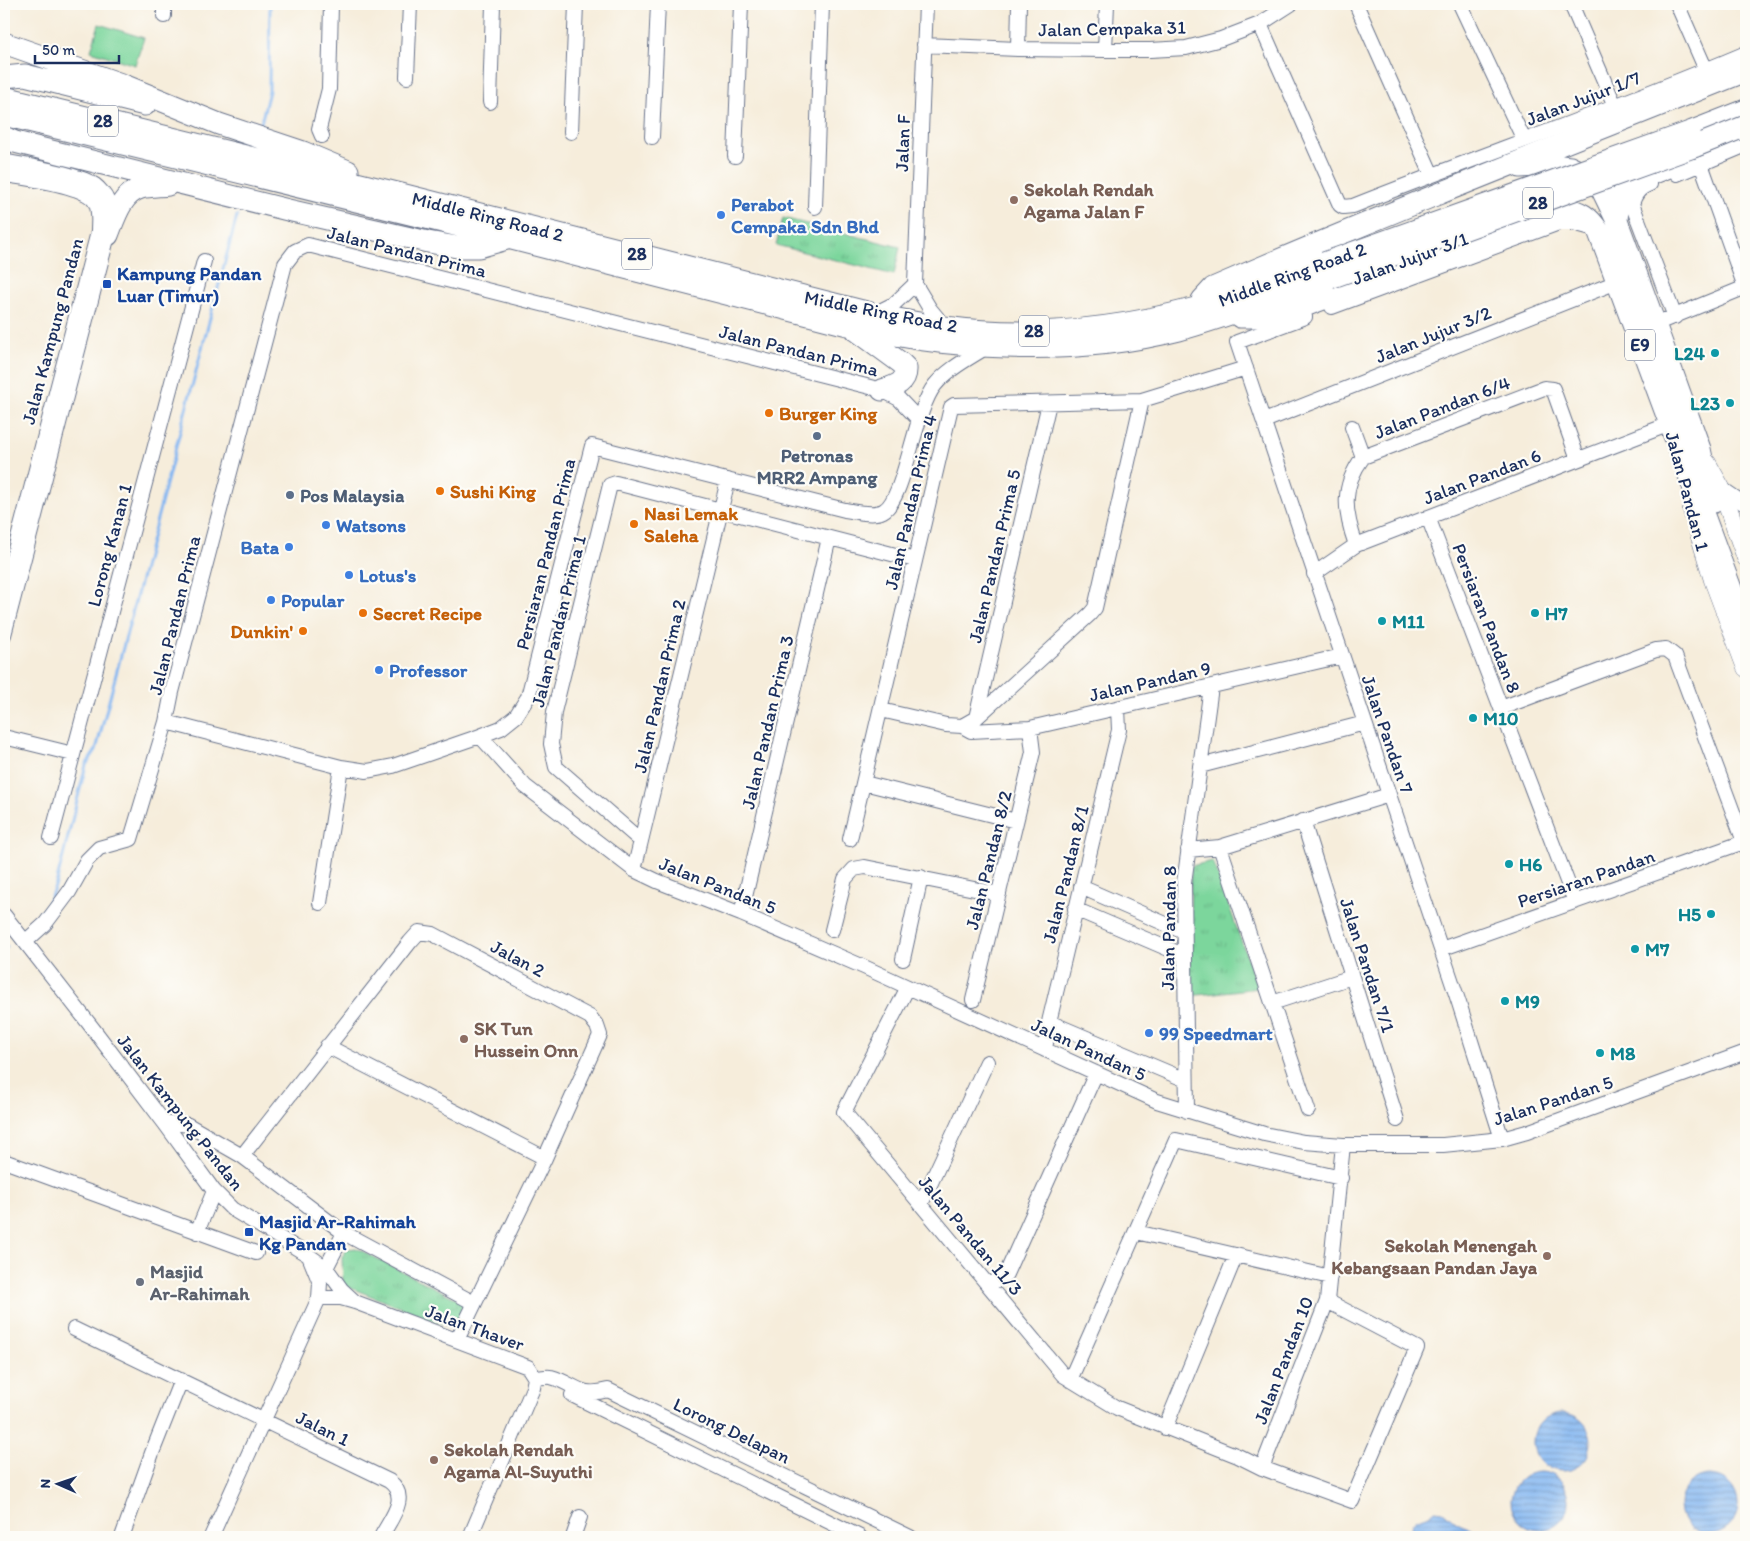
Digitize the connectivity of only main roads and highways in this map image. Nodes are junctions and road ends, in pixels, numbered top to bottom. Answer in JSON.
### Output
{"nodes":[{"id":1,"x":4,"y":43,"type":"edge"},
{"id":2,"x":1746,"y":71,"type":"edge"},
{"id":3,"x":4,"y":76,"type":"edge"},
{"id":4,"x":4,"y":97,"type":"edge"},
{"id":5,"x":1746,"y":110,"type":"edge"},
{"id":6,"x":4,"y":115,"type":"edge"},
{"id":7,"x":219,"y":124,"type":"junction"},
{"id":8,"x":1746,"y":126,"type":"edge"},
{"id":9,"x":1746,"y":135,"type":"edge"},
{"id":10,"x":4,"y":138,"type":"edge"},
{"id":11,"x":200,"y":154,"type":"junction"},
{"id":12,"x":1500,"y":168,"type":"junction"},
{"id":13,"x":184,"y":184,"type":"junction"},
{"id":14,"x":401,"y":194,"type":"junction"},
{"id":15,"x":1607,"y":226,"type":"junction"},
{"id":16,"x":108,"y":235,"type":"road end"},
{"id":17,"x":508,"y":238,"type":"junction"},
{"id":18,"x":1327,"y":270,"type":"junction"},
{"id":19,"x":1194,"y":309,"type":"junction"},
{"id":20,"x":1223,"y":317,"type":"junction"},
{"id":21,"x":848,"y":325,"type":"junction"},
{"id":22,"x":882,"y":390,"type":"road end"},
{"id":23,"x":1691,"y":454,"type":"junction"},
{"id":24,"x":1746,"y":558,"type":"edge"},
{"id":25,"x":1746,"y":592,"type":"edge"},
{"id":26,"x":1746,"y":629,"type":"edge"},
{"id":27,"x":1746,"y":668,"type":"edge"}],
"edges":[{"from":1,"to":7,"type":"highway"},
{"from":2,"to":12,"type":"highway"},
{"from":3,"to":7,"type":"highway"},
{"from":4,"to":11,"type":"highway","name":"Middle Ring Road 2","number":"28"},
{"from":5,"to":18,"type":"highway","name":"Middle Ring Road 2","number":"28","bridge":true},
{"from":6,"to":11,"type":"highway","name":"Middle Ring Road 2","number":"28"},
{"from":7,"to":14,"type":"highway"},
{"from":8,"to":18,"type":"highway","name":"Middle Ring Road 2","number":"28","bridge":true},
{"from":9,"to":15,"type":"highway"},
{"from":10,"to":13,"type":"highway"},
{"from":11,"to":14,"type":"highway","name":"Middle Ring Road 2","number":"28"},
{"from":11,"to":17,"type":"highway","name":"Middle Ring Road 2","number":"28"},
{"from":12,"to":15,"type":"highway"},
{"from":12,"to":19,"type":"highway"},
{"from":13,"to":16,"type":"highway"},
{"from":13,"to":17,"type":"highway"},
{"from":14,"to":19,"type":"highway","name":"Middle Ring Road 2","number":"28"},
{"from":15,"to":20,"type":"highway"},
{"from":15,"to":23,"type":"highway","name":"Jalan Pandan 1","number":"E9"},
{"from":15,"to":23,"type":"highway","name":"Jalan Pandan 1","number":"E9"},
{"from":17,"to":21,"type":"highway","name":"Middle Ring Road 2","number":"28"},
{"from":18,"to":19,"type":"highway","name":"Middle Ring Road 2","number":"28"},
{"from":18,"to":20,"type":"highway","name":"Middle Ring Road 2","number":"28"},
{"from":20,"to":21,"type":"highway","name":"Middle Ring Road 2","number":"28"},
{"from":21,"to":22,"type":"highway"},
{"from":23,"to":24,"type":"main road","name":"Jalan Pandan 1"},
{"from":23,"to":25,"type":"highway","number":"E9"},
{"from":23,"to":26,"type":"highway","number":"E9"},
{"from":23,"to":27,"type":"main road","name":"Jalan Pandan 1"}]}
